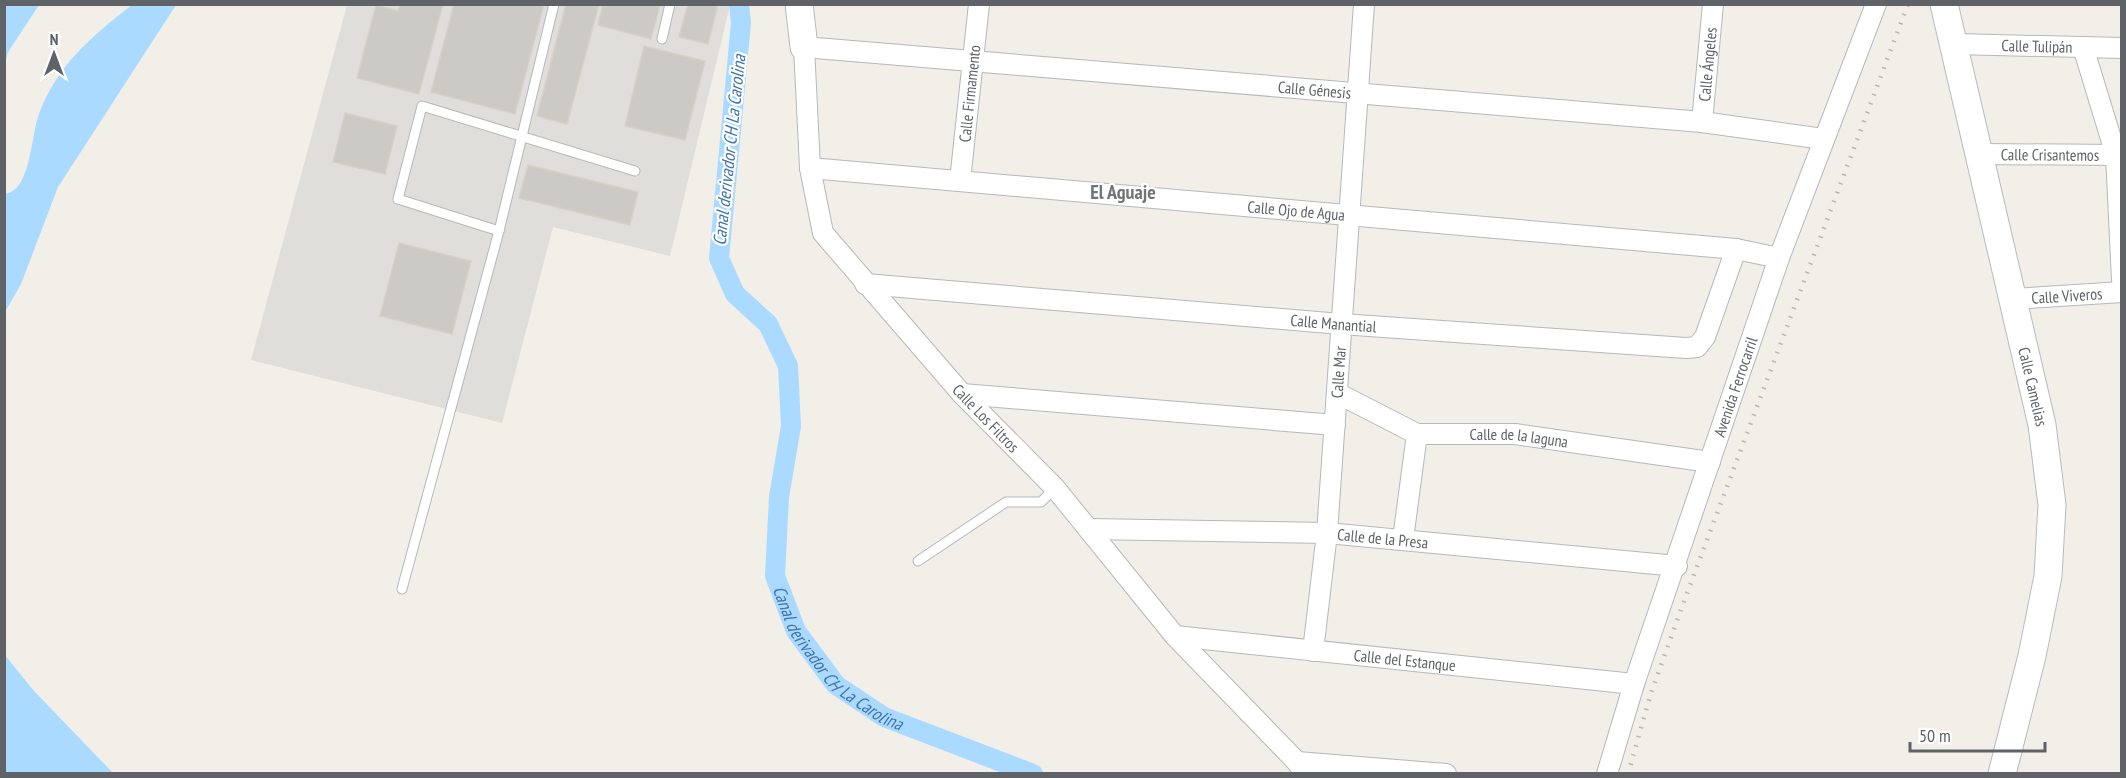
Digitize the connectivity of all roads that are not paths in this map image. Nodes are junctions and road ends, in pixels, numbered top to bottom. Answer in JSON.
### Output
{"nodes":[{"id":1,"x":554,"y":4,"type":"edge"},
{"id":2,"x":670,"y":4,"type":"edge"},
{"id":3,"x":799,"y":4,"type":"edge"},
{"id":4,"x":979,"y":4,"type":"edge"},
{"id":5,"x":1364,"y":4,"type":"edge"},
{"id":6,"x":1713,"y":4,"type":"edge"},
{"id":7,"x":1876,"y":4,"type":"edge"},
{"id":8,"x":1944,"y":5,"type":"edge"},
{"id":9,"x":662,"y":39,"type":"dead end"},
{"id":10,"x":1955,"y":44,"type":"junction"},
{"id":11,"x":804,"y":47,"type":"junction"},
{"id":12,"x":2083,"y":47,"type":"junction"},
{"id":13,"x":2121,"y":48,"type":"edge"},
{"id":14,"x":973,"y":61,"type":"junction"},
{"id":15,"x":1358,"y":91,"type":"junction"},
{"id":16,"x":1702,"y":122,"type":"junction"},
{"id":17,"x":520,"y":138,"type":"junction"},
{"id":18,"x":1823,"y":139,"type":"junction"},
{"id":19,"x":1980,"y":154,"type":"junction"},
{"id":20,"x":2119,"y":155,"type":"edge"},
{"id":21,"x":810,"y":168,"type":"junction"},
{"id":22,"x":635,"y":171,"type":"dead end"},
{"id":23,"x":960,"y":181,"type":"junction"},
{"id":24,"x":1349,"y":214,"type":"junction"},
{"id":25,"x":499,"y":231,"type":"junction"},
{"id":26,"x":1736,"y":249,"type":"junction"},
{"id":27,"x":1779,"y":258,"type":"junction"},
{"id":28,"x":2121,"y":280,"type":"edge"},
{"id":29,"x":865,"y":284,"type":"junction"},
{"id":30,"x":2121,"y":292,"type":"edge"},
{"id":31,"x":2013,"y":299,"type":"junction"},
{"id":32,"x":1341,"y":324,"type":"junction"},
{"id":33,"x":1337,"y":393,"type":"junction"},
{"id":34,"x":962,"y":394,"type":"junction"},
{"id":35,"x":1335,"y":425,"type":"junction"},
{"id":36,"x":1417,"y":434,"type":"junction"},
{"id":37,"x":1710,"y":462,"type":"junction"},
{"id":38,"x":1054,"y":488,"type":"junction"},
{"id":39,"x":1089,"y":529,"type":"junction"},
{"id":40,"x":1327,"y":533,"type":"junction"},
{"id":41,"x":1403,"y":539,"type":"junction"},
{"id":42,"x":918,"y":561,"type":"dead end"},
{"id":43,"x":1677,"y":566,"type":"junction"},
{"id":44,"x":402,"y":589,"type":"dead end"},
{"id":45,"x":1174,"y":636,"type":"junction"},
{"id":46,"x":1313,"y":651,"type":"junction"},
{"id":47,"x":1634,"y":684,"type":"junction"},
{"id":48,"x":1301,"y":768,"type":"edge"},
{"id":49,"x":1446,"y":774,"type":"edge"},
{"id":50,"x":1607,"y":774,"type":"edge"},
{"id":51,"x":2002,"y":774,"type":"edge"}],
"edges":[{"from":1,"to":17,"type":"lane"},
{"from":2,"to":9,"type":"lane"},
{"from":3,"to":11,"type":"street","name":"Calle Los Filtros"},
{"from":4,"to":14,"type":"street","name":"Calle Firmamento"},
{"from":5,"to":15,"type":"street","name":"Calle Mar"},
{"from":6,"to":16,"type":"street","name":"Calle Ángeles"},
{"from":7,"to":18,"type":"street","name":"Avenida Ferrocarril"},
{"from":8,"to":10,"type":"street","name":"Calle Camelias"},
{"from":10,"to":12,"type":"street","name":"Calle Tulipán"},
{"from":10,"to":19,"type":"street","name":"Calle Camelias"},
{"from":11,"to":14,"type":"street","name":"Calle Génesis"},
{"from":11,"to":21,"type":"street","name":"Calle Los Filtros"},
{"from":12,"to":13,"type":"street","name":"Calle Tulipán"},
{"from":12,"to":20,"type":"street"},
{"from":14,"to":15,"type":"street","name":"Calle Génesis"},
{"from":14,"to":23,"type":"street","name":"Calle Firmamento"},
{"from":15,"to":16,"type":"street","name":"Calle Génesis"},
{"from":15,"to":24,"type":"street","name":"Calle Mar"},
{"from":16,"to":18,"type":"street","name":"Calle Génesis"},
{"from":17,"to":22,"type":"lane"},
{"from":17,"to":25,"type":"lane"},
{"from":17,"to":25,"type":"lane"},
{"from":18,"to":27,"type":"street","name":"Avenida Ferrocarril"},
{"from":19,"to":20,"type":"street","name":"Calle Crisantemos"},
{"from":19,"to":31,"type":"street","name":"Calle Camelias"},
{"from":20,"to":28,"type":"street"},
{"from":21,"to":23,"type":"street","name":"Calle Ojo de Agua"},
{"from":21,"to":29,"type":"street","name":"Calle Los Filtros"},
{"from":23,"to":24,"type":"street","name":"Calle Ojo de Agua"},
{"from":24,"to":26,"type":"street","name":"Calle Ojo de Agua"},
{"from":24,"to":32,"type":"street","name":"Calle Mar"},
{"from":25,"to":44,"type":"lane"},
{"from":26,"to":27,"type":"street","name":"Calle Ojo de Agua"},
{"from":26,"to":32,"type":"street","name":"Calle Manantial"},
{"from":27,"to":37,"type":"street","name":"Avenida Ferrocarril"},
{"from":29,"to":32,"type":"street","name":"Calle Manantial"},
{"from":29,"to":34,"type":"street","name":"Calle Los Filtros"},
{"from":30,"to":31,"type":"street","name":"Calle Viveros"},
{"from":31,"to":51,"type":"street","name":"Calle Camelias"},
{"from":32,"to":33,"type":"street","name":"Calle Mar"},
{"from":33,"to":35,"type":"street","name":"Calle Mar"},
{"from":33,"to":36,"type":"street","name":"Calle de la laguna"},
{"from":34,"to":35,"type":"street"},
{"from":34,"to":38,"type":"street","name":"Calle Los Filtros"},
{"from":35,"to":40,"type":"street","name":"Calle Mar"},
{"from":36,"to":37,"type":"street","name":"Calle de la laguna"},
{"from":36,"to":41,"type":"street"},
{"from":37,"to":43,"type":"street","name":"Avenida Ferrocarril"},
{"from":38,"to":39,"type":"street","name":"Calle Los Filtros"},
{"from":38,"to":42,"type":"lane"},
{"from":39,"to":40,"type":"street","name":"Calle de la Presa"},
{"from":39,"to":45,"type":"street","name":"Calle Los Filtros"},
{"from":40,"to":41,"type":"street","name":"Calle de la Presa"},
{"from":40,"to":46,"type":"street","name":"Calle Mar"},
{"from":41,"to":43,"type":"street","name":"Calle de la Presa"},
{"from":43,"to":47,"type":"street","name":"Avenida Ferrocarril"},
{"from":45,"to":46,"type":"street","name":"Calle del Estanque"},
{"from":45,"to":48,"type":"street","name":"Calle Los Filtros"},
{"from":46,"to":47,"type":"street","name":"Calle del Estanque"},
{"from":47,"to":50,"type":"street","name":"Avenida Ferrocarril"},
{"from":48,"to":49,"type":"street"}]}
